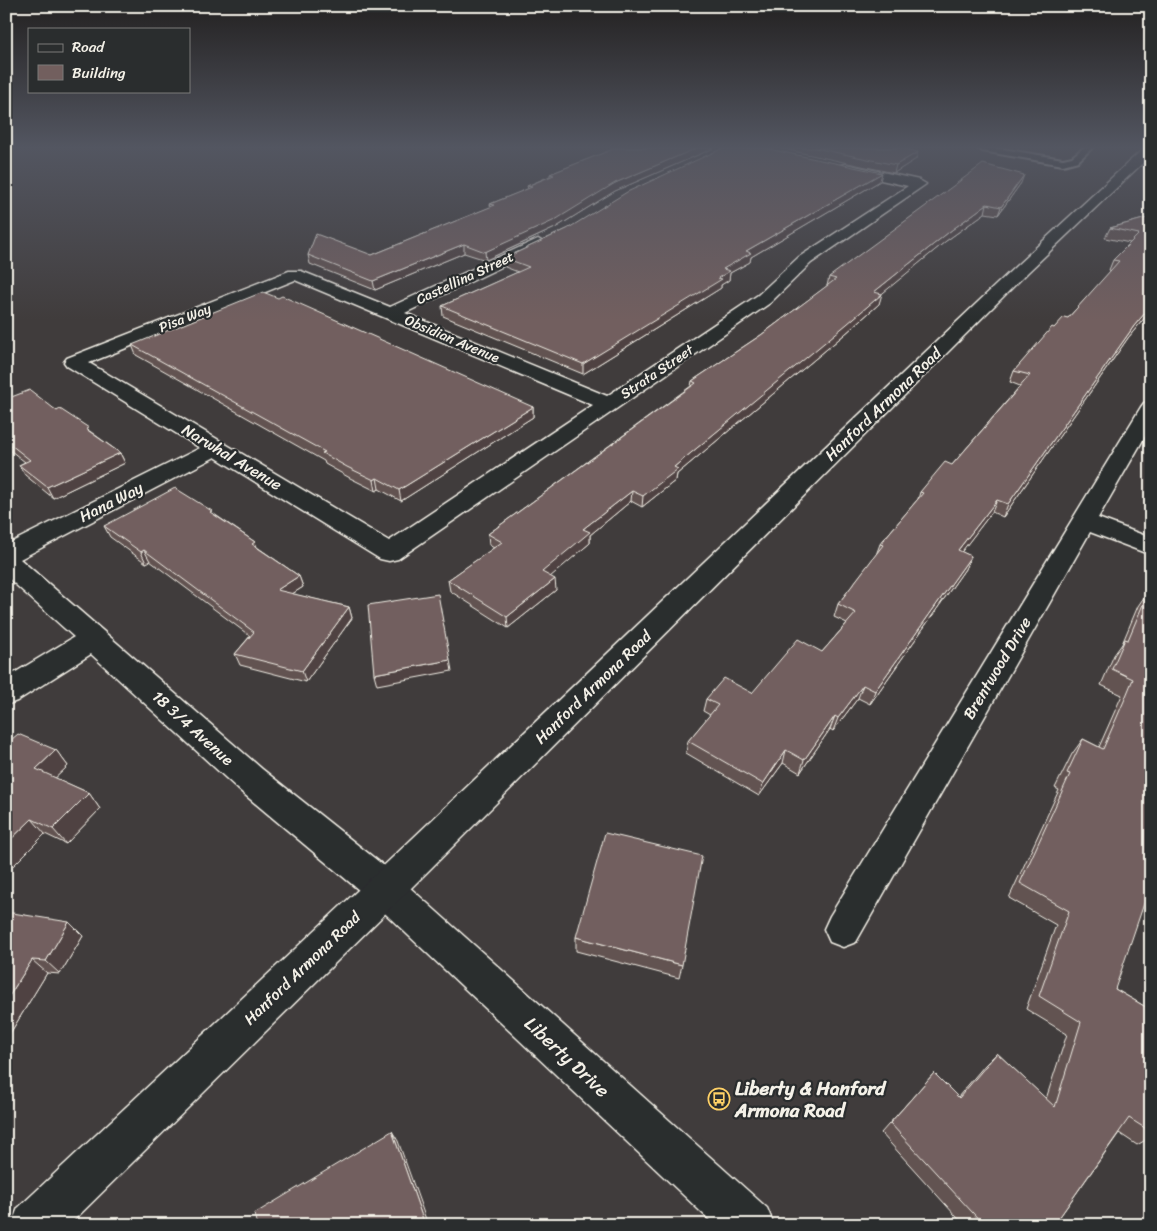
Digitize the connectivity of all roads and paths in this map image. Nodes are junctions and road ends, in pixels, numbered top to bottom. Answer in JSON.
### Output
{"nodes":[{"id":1,"x":887,"y":205,"type":"edge"},
{"id":2,"x":1090,"y":205,"type":"edge"},
{"id":3,"x":552,"y":237,"type":"edge"},
{"id":4,"x":295,"y":274,"type":"joint"},
{"id":5,"x":390,"y":314,"type":"junction"},
{"id":6,"x":74,"y":362,"type":"joint"},
{"id":7,"x":608,"y":404,"type":"junction"},
{"id":8,"x":1151,"y":407,"type":"edge"},
{"id":9,"x":216,"y":448,"type":"junction"},
{"id":10,"x":1083,"y":521,"type":"junction"},
{"id":11,"x":1151,"y":547,"type":"edge"},
{"id":12,"x":389,"y":553,"type":"joint"},
{"id":13,"x":6,"y":556,"type":"edge"},
{"id":14,"x":6,"y":561,"type":"edge"},
{"id":15,"x":93,"y":639,"type":"junction"},
{"id":16,"x":6,"y":693,"type":"edge"},
{"id":17,"x":386,"y":889,"type":"junction"},
{"id":18,"x":843,"y":929,"type":"dead end"},
{"id":19,"x":35,"y":1225,"type":"edge"},
{"id":20,"x":750,"y":1225,"type":"edge"}],
"edges":[{"from":1,"to":7,"type":"street","name":"Strata Street"},
{"from":2,"to":17,"type":"street","name":"Hanford Armona Road"},
{"from":3,"to":5,"type":"street","name":"Castellina Street"},
{"from":4,"to":5,"type":"street","name":"Obsidian Avenue"},
{"from":4,"to":6,"type":"street","name":"Pisa Way"},
{"from":5,"to":7,"type":"street","name":"Obsidian Avenue"},
{"from":6,"to":9,"type":"street","name":"Narwhal Avenue"},
{"from":7,"to":12,"type":"street","name":"Strata Street"},
{"from":8,"to":10,"type":"street","name":"Brentwood Drive"},
{"from":9,"to":12,"type":"street","name":"Narwhal Avenue"},
{"from":9,"to":13,"type":"street","name":"Hana Way"},
{"from":10,"to":11,"type":"street"},
{"from":10,"to":18,"type":"street","name":"Brentwood Drive"},
{"from":14,"to":15,"type":"street","name":"18 3/4 Avenue"},
{"from":15,"to":16,"type":"street"},
{"from":15,"to":17,"type":"street","name":"18 3/4 Avenue"},
{"from":17,"to":19,"type":"street","name":"Hanford Armona Road"},
{"from":17,"to":20,"type":"street","name":"Liberty Drive"}]}
